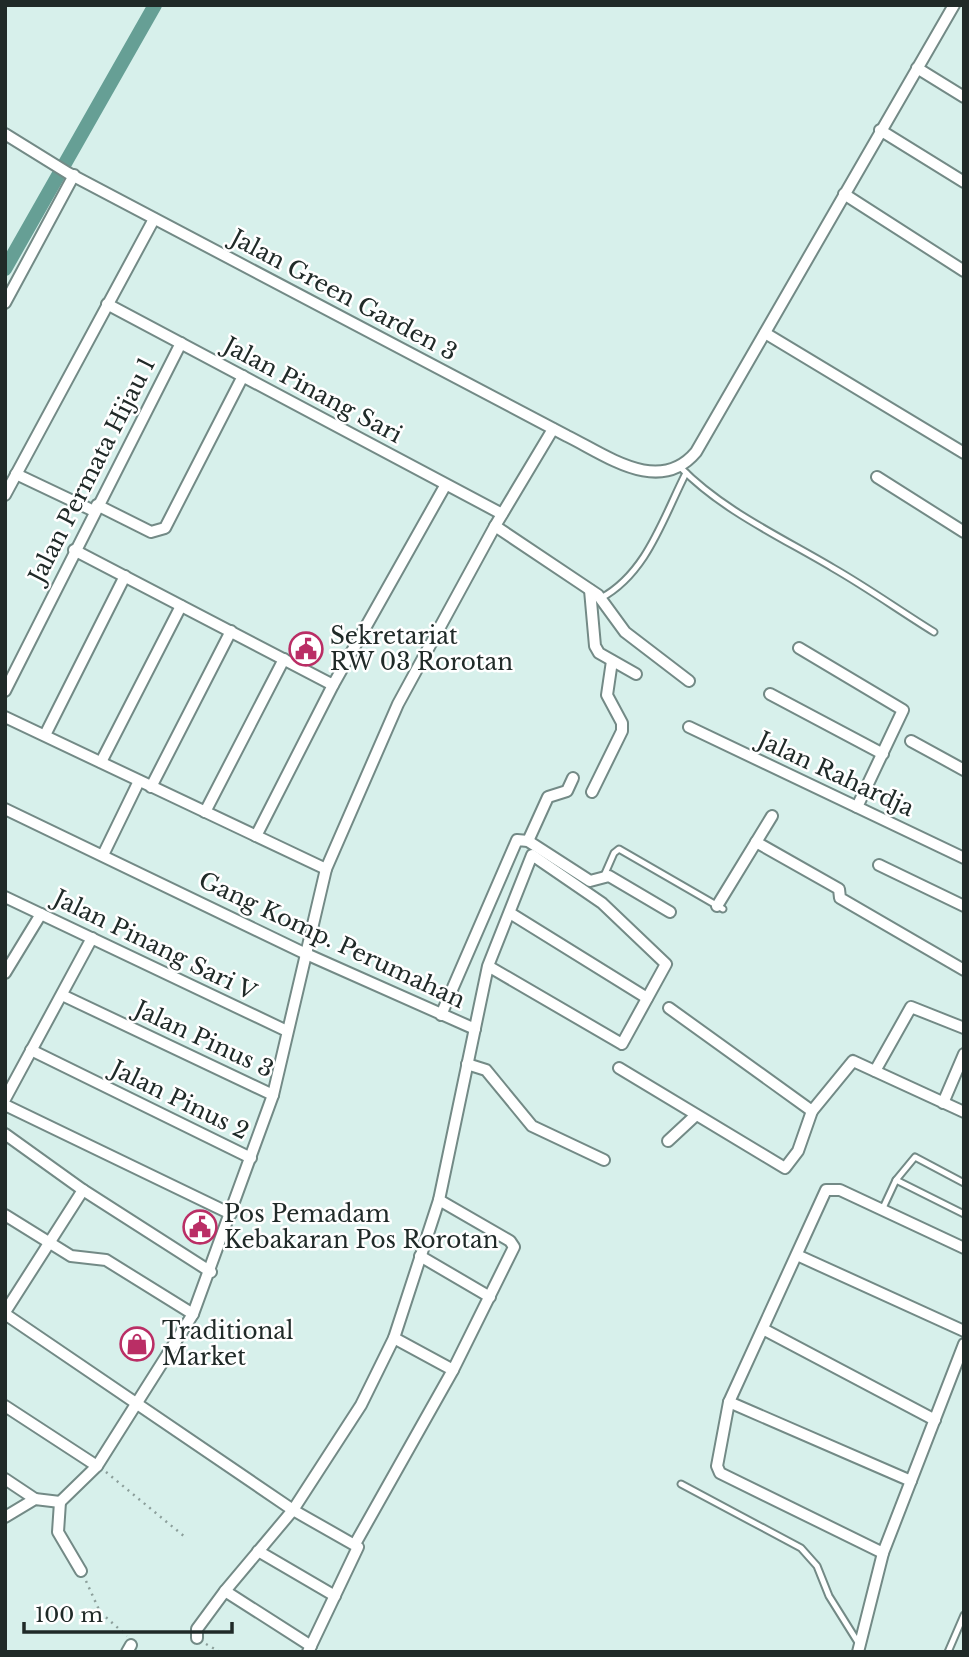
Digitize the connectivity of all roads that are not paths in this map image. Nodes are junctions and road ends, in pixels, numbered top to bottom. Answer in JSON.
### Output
{"nodes":[{"id":1,"x":955,"y":5,"type":"edge"},
{"id":2,"x":964,"y":10,"type":"edge"},
{"id":3,"x":917,"y":68,"type":"junction"},
{"id":4,"x":964,"y":97,"type":"edge"},
{"id":5,"x":880,"y":130,"type":"junction"},
{"id":6,"x":5,"y":134,"type":"edge"},
{"id":7,"x":71,"y":174,"type":"junction"},
{"id":8,"x":964,"y":182,"type":"edge"},
{"id":9,"x":844,"y":194,"type":"junction"},
{"id":10,"x":154,"y":219,"type":"junction"},
{"id":11,"x":964,"y":271,"type":"edge"},
{"id":12,"x":5,"y":303,"type":"edge"},
{"id":13,"x":107,"y":304,"type":"junction"},
{"id":14,"x":765,"y":333,"type":"junction"},
{"id":15,"x":181,"y":344,"type":"junction"},
{"id":16,"x":243,"y":376,"type":"junction"},
{"id":17,"x":553,"y":429,"type":"junction"},
{"id":18,"x":964,"y":453,"type":"edge"},
{"id":19,"x":679,"y":470,"type":"junction"},
{"id":20,"x":16,"y":474,"type":"junction"},
{"id":21,"x":877,"y":477,"type":"dead end"},
{"id":22,"x":445,"y":486,"type":"junction"},
{"id":23,"x":5,"y":495,"type":"edge"},
{"id":24,"x":95,"y":508,"type":"junction"},
{"id":25,"x":501,"y":513,"type":"junction"},
{"id":26,"x":495,"y":526,"type":"junction"},
{"id":27,"x":964,"y":532,"type":"edge"},
{"id":28,"x":74,"y":550,"type":"junction"},
{"id":29,"x":125,"y":576,"type":"junction"},
{"id":30,"x":590,"y":590,"type":"junction"},
{"id":31,"x":601,"y":598,"type":"junction"},
{"id":32,"x":181,"y":606,"type":"junction"},
{"id":33,"x":231,"y":631,"type":"junction"},
{"id":34,"x":933,"y":632,"type":"dead end"},
{"id":35,"x":799,"y":648,"type":"dead end"},
{"id":36,"x":284,"y":659,"type":"junction"},
{"id":37,"x":612,"y":661,"type":"junction"},
{"id":38,"x":636,"y":674,"type":"dead end"},
{"id":39,"x":690,"y":681,"type":"dead end"},
{"id":40,"x":333,"y":685,"type":"junction"},
{"id":41,"x":5,"y":691,"type":"edge"},
{"id":42,"x":770,"y":694,"type":"dead end"},
{"id":43,"x":5,"y":717,"type":"edge"},
{"id":44,"x":689,"y":727,"type":"dead end"},
{"id":45,"x":45,"y":735,"type":"junction"},
{"id":46,"x":911,"y":741,"type":"dead end"},
{"id":47,"x":883,"y":754,"type":"junction"},
{"id":48,"x":101,"y":762,"type":"junction"},
{"id":49,"x":964,"y":770,"type":"edge"},
{"id":50,"x":573,"y":778,"type":"dead end"},
{"id":51,"x":139,"y":781,"type":"junction"},
{"id":52,"x":151,"y":787,"type":"junction"},
{"id":53,"x":592,"y":792,"type":"dead end"},
{"id":54,"x":857,"y":807,"type":"junction"},
{"id":55,"x":5,"y":809,"type":"edge"},
{"id":56,"x":205,"y":812,"type":"junction"},
{"id":57,"x":772,"y":816,"type":"dead end"},
{"id":58,"x":256,"y":836,"type":"junction"},
{"id":59,"x":528,"y":841,"type":"junction"},
{"id":60,"x":756,"y":842,"type":"junction"},
{"id":61,"x":103,"y":855,"type":"junction"},
{"id":62,"x":964,"y":858,"type":"edge"},
{"id":63,"x":879,"y":865,"type":"dead end"},
{"id":64,"x":326,"y":869,"type":"junction"},
{"id":65,"x":603,"y":878,"type":"junction"},
{"id":66,"x":5,"y":897,"type":"edge"},
{"id":67,"x":964,"y":906,"type":"edge"},
{"id":68,"x":720,"y":907,"type":"joint"},
{"id":69,"x":670,"y":912,"type":"dead end"},
{"id":70,"x":510,"y":913,"type":"junction"},
{"id":71,"x":41,"y":914,"type":"junction"},
{"id":72,"x":92,"y":938,"type":"junction"},
{"id":73,"x":304,"y":953,"type":"junction"},
{"id":74,"x":488,"y":966,"type":"junction"},
{"id":75,"x":964,"y":970,"type":"edge"},
{"id":76,"x":5,"y":973,"type":"edge"},
{"id":77,"x":62,"y":995,"type":"junction"},
{"id":78,"x":647,"y":998,"type":"junction"},
{"id":79,"x":669,"y":1008,"type":"dead end"},
{"id":80,"x":441,"y":1015,"type":"junction"},
{"id":81,"x":964,"y":1028,"type":"edge"},
{"id":82,"x":475,"y":1029,"type":"junction"},
{"id":83,"x":287,"y":1031,"type":"junction"},
{"id":84,"x":31,"y":1050,"type":"junction"},
{"id":85,"x":964,"y":1055,"type":"edge"},
{"id":86,"x":467,"y":1064,"type":"junction"},
{"id":87,"x":619,"y":1068,"type":"dead end"},
{"id":88,"x":875,"y":1071,"type":"junction"},
{"id":89,"x":273,"y":1095,"type":"junction"},
{"id":90,"x":5,"y":1099,"type":"edge"},
{"id":91,"x":943,"y":1103,"type":"junction"},
{"id":92,"x":5,"y":1105,"type":"edge"},
{"id":93,"x":812,"y":1111,"type":"junction"},
{"id":94,"x":964,"y":1112,"type":"edge"},
{"id":95,"x":696,"y":1115,"type":"junction"},
{"id":96,"x":5,"y":1134,"type":"edge"},
{"id":97,"x":668,"y":1141,"type":"dead end"},
{"id":98,"x":251,"y":1158,"type":"junction"},
{"id":99,"x":604,"y":1160,"type":"dead end"},
{"id":100,"x":896,"y":1180,"type":"junction"},
{"id":101,"x":964,"y":1183,"type":"edge"},
{"id":102,"x":83,"y":1190,"type":"junction"},
{"id":103,"x":439,"y":1200,"type":"junction"},
{"id":104,"x":882,"y":1210,"type":"junction"},
{"id":105,"x":231,"y":1214,"type":"junction"},
{"id":106,"x":964,"y":1214,"type":"edge"},
{"id":107,"x":5,"y":1215,"type":"edge"},
{"id":108,"x":48,"y":1244,"type":"junction"},
{"id":109,"x":964,"y":1248,"type":"edge"},
{"id":110,"x":797,"y":1255,"type":"junction"},
{"id":111,"x":419,"y":1256,"type":"junction"},
{"id":112,"x":211,"y":1272,"type":"junction"},
{"id":113,"x":490,"y":1297,"type":"junction"},
{"id":114,"x":5,"y":1313,"type":"edge"},
{"id":115,"x":193,"y":1314,"type":"junction"},
{"id":116,"x":763,"y":1329,"type":"junction"},
{"id":117,"x":964,"y":1331,"type":"edge"},
{"id":118,"x":394,"y":1338,"type":"junction"},
{"id":119,"x":964,"y":1344,"type":"edge"},
{"id":120,"x":453,"y":1370,"type":"junction"},
{"id":121,"x":142,"y":1398,"type":"junction"},
{"id":122,"x":729,"y":1402,"type":"junction"},
{"id":123,"x":5,"y":1406,"type":"edge"},
{"id":124,"x":934,"y":1420,"type":"junction"},
{"id":125,"x":97,"y":1466,"type":"junction"},
{"id":126,"x":5,"y":1479,"type":"edge"},
{"id":127,"x":911,"y":1481,"type":"junction"},
{"id":128,"x":681,"y":1484,"type":"dead end"},
{"id":129,"x":35,"y":1499,"type":"junction"},
{"id":130,"x":60,"y":1502,"type":"junction"},
{"id":131,"x":293,"y":1510,"type":"junction"},
{"id":132,"x":5,"y":1517,"type":"edge"},
{"id":133,"x":355,"y":1544,"type":"junction"},
{"id":134,"x":258,"y":1552,"type":"junction"},
{"id":135,"x":883,"y":1553,"type":"junction"},
{"id":136,"x":81,"y":1571,"type":"road end"},
{"id":137,"x":225,"y":1591,"type":"junction"},
{"id":138,"x":335,"y":1596,"type":"junction"},
{"id":139,"x":964,"y":1615,"type":"edge"},
{"id":140,"x":197,"y":1638,"type":"dead end"},
{"id":141,"x":858,"y":1648,"type":"edge"},
{"id":142,"x":309,"y":1649,"type":"edge"},
{"id":143,"x":948,"y":1652,"type":"edge"}],
"edges":[{"from":1,"to":2,"type":"street"},
{"from":1,"to":3,"type":"street"},
{"from":3,"to":4,"type":"street"},
{"from":3,"to":5,"type":"street"},
{"from":5,"to":8,"type":"street"},
{"from":5,"to":9,"type":"street"},
{"from":6,"to":7,"type":"street","name":"Jalan Green Garden 3"},
{"from":7,"to":10,"type":"street","name":"Jalan Green Garden 3"},
{"from":7,"to":12,"type":"street"},
{"from":9,"to":11,"type":"street"},
{"from":9,"to":14,"type":"street"},
{"from":10,"to":13,"type":"street"},
{"from":10,"to":17,"type":"street","name":"Jalan Green Garden 3"},
{"from":13,"to":15,"type":"street","name":"Jalan Pinang Sari"},
{"from":13,"to":20,"type":"street"},
{"from":14,"to":18,"type":"street"},
{"from":14,"to":19,"type":"street"},
{"from":15,"to":16,"type":"street","name":"Jalan Pinang Sari"},
{"from":15,"to":24,"type":"street","name":"Jalan Permata Hijau 1"},
{"from":16,"to":22,"type":"street","name":"Jalan Pinang Sari"},
{"from":16,"to":24,"type":"street"},
{"from":17,"to":19,"type":"street","name":"Jalan Green Garden 3"},
{"from":17,"to":25,"type":"street","name":"Jalan Pinus 3"},
{"from":19,"to":31,"type":"lane"},
{"from":19,"to":34,"type":"lane"},
{"from":20,"to":23,"type":"street"},
{"from":20,"to":24,"type":"street"},
{"from":21,"to":27,"type":"street"},
{"from":22,"to":25,"type":"street","name":"Jalan Pinang Sari"},
{"from":22,"to":40,"type":"street"},
{"from":24,"to":28,"type":"street","name":"Jalan Permata Hijau 1"},
{"from":25,"to":26,"type":"street","name":"Jalan Pinus 3"},
{"from":26,"to":30,"type":"street"},
{"from":26,"to":64,"type":"street","name":"Jalan Pinus 3"},
{"from":28,"to":29,"type":"street"},
{"from":28,"to":41,"type":"street","name":"Jalan Permata Hijau 1"},
{"from":29,"to":32,"type":"street"},
{"from":29,"to":45,"type":"street"},
{"from":30,"to":31,"type":"street"},
{"from":30,"to":37,"type":"street"},
{"from":31,"to":39,"type":"street"},
{"from":32,"to":33,"type":"street"},
{"from":32,"to":48,"type":"street"},
{"from":33,"to":36,"type":"street"},
{"from":33,"to":52,"type":"street"},
{"from":35,"to":47,"type":"street"},
{"from":36,"to":40,"type":"street"},
{"from":36,"to":56,"type":"street"},
{"from":37,"to":38,"type":"street"},
{"from":37,"to":53,"type":"street"},
{"from":40,"to":58,"type":"street"},
{"from":42,"to":47,"type":"street"},
{"from":43,"to":45,"type":"street"},
{"from":44,"to":54,"type":"street","name":"Jalan Rahardja"},
{"from":45,"to":48,"type":"street"},
{"from":46,"to":49,"type":"street"},
{"from":47,"to":54,"type":"street"},
{"from":48,"to":51,"type":"street"},
{"from":50,"to":59,"type":"street"},
{"from":51,"to":52,"type":"street"},
{"from":51,"to":61,"type":"street"},
{"from":52,"to":56,"type":"street"},
{"from":54,"to":62,"type":"street","name":"Jalan Rahardja"},
{"from":55,"to":61,"type":"street","name":"Gang Komp. Perumahan"},
{"from":56,"to":58,"type":"street"},
{"from":57,"to":60,"type":"street"},
{"from":58,"to":64,"type":"street"},
{"from":59,"to":65,"type":"street"},
{"from":59,"to":80,"type":"street"},
{"from":60,"to":68,"type":"street"},
{"from":60,"to":75,"type":"street"},
{"from":61,"to":73,"type":"street","name":"Gang Komp. Perumahan"},
{"from":63,"to":67,"type":"street"},
{"from":64,"to":73,"type":"street","name":"Jalan Pinus 3"},
{"from":65,"to":68,"type":"lane"},
{"from":65,"to":69,"type":"street"},
{"from":66,"to":71,"type":"street","name":"Jalan Pinang Sari V"},
{"from":70,"to":74,"type":"street"},
{"from":70,"to":78,"type":"street"},
{"from":70,"to":78,"type":"street"},
{"from":71,"to":72,"type":"street","name":"Jalan Pinang Sari V"},
{"from":71,"to":76,"type":"street"},
{"from":72,"to":77,"type":"street"},
{"from":72,"to":83,"type":"street","name":"Jalan Pinang Sari V"},
{"from":73,"to":80,"type":"street","name":"Gang Komp. Perumahan"},
{"from":73,"to":83,"type":"street","name":"Jalan Pinus 3"},
{"from":74,"to":78,"type":"street"},
{"from":74,"to":82,"type":"street"},
{"from":77,"to":84,"type":"street"},
{"from":77,"to":89,"type":"street","name":"Jalan Pinus 3"},
{"from":79,"to":93,"type":"street"},
{"from":80,"to":82,"type":"street","name":"Gang Komp. Perumahan"},
{"from":81,"to":88,"type":"street"},
{"from":82,"to":86,"type":"street","name":"Gang Komp. Perumahan"},
{"from":83,"to":89,"type":"street","name":"Jalan Pinus 3"},
{"from":84,"to":90,"type":"street"},
{"from":84,"to":98,"type":"street","name":"Jalan Pinus 2"},
{"from":85,"to":91,"type":"street"},
{"from":86,"to":99,"type":"street"},
{"from":86,"to":103,"type":"street","name":"Gang Komp. Perumahan"},
{"from":87,"to":95,"type":"street"},
{"from":88,"to":91,"type":"street"},
{"from":88,"to":93,"type":"street"},
{"from":89,"to":98,"type":"street","name":"Jalan Pinus 2"},
{"from":91,"to":94,"type":"street"},
{"from":92,"to":105,"type":"street"},
{"from":93,"to":95,"type":"street"},
{"from":95,"to":97,"type":"street"},
{"from":96,"to":102,"type":"street"},
{"from":98,"to":105,"type":"street"},
{"from":100,"to":101,"type":"lane"},
{"from":100,"to":104,"type":"lane"},
{"from":100,"to":106,"type":"lane"},
{"from":102,"to":108,"type":"street"},
{"from":102,"to":112,"type":"street"},
{"from":103,"to":111,"type":"street","name":"Gang Komp. Perumahan"},
{"from":103,"to":113,"type":"street"},
{"from":104,"to":109,"type":"street"},
{"from":104,"to":110,"type":"street"},
{"from":105,"to":112,"type":"street"},
{"from":107,"to":108,"type":"street"},
{"from":108,"to":114,"type":"street"},
{"from":108,"to":115,"type":"street"},
{"from":110,"to":116,"type":"street"},
{"from":110,"to":117,"type":"street"},
{"from":111,"to":113,"type":"street"},
{"from":111,"to":118,"type":"street","name":"Gang Komp. Perumahan"},
{"from":112,"to":115,"type":"street"},
{"from":113,"to":120,"type":"street"},
{"from":114,"to":121,"type":"street"},
{"from":115,"to":121,"type":"street"},
{"from":116,"to":122,"type":"street"},
{"from":116,"to":124,"type":"street"},
{"from":118,"to":120,"type":"street"},
{"from":118,"to":131,"type":"street","name":"Gang Komp. Perumahan"},
{"from":119,"to":124,"type":"street"},
{"from":120,"to":133,"type":"street"},
{"from":121,"to":125,"type":"street"},
{"from":121,"to":131,"type":"street"},
{"from":122,"to":127,"type":"street"},
{"from":122,"to":135,"type":"street"},
{"from":123,"to":125,"type":"street"},
{"from":124,"to":127,"type":"street"},
{"from":125,"to":130,"type":"street"},
{"from":126,"to":129,"type":"street"},
{"from":127,"to":135,"type":"street"},
{"from":128,"to":141,"type":"lane"},
{"from":129,"to":130,"type":"street"},
{"from":129,"to":132,"type":"street"},
{"from":130,"to":136,"type":"street"},
{"from":131,"to":133,"type":"street"},
{"from":131,"to":134,"type":"street","name":"Gang Komp. Perumahan"},
{"from":133,"to":138,"type":"street"},
{"from":134,"to":137,"type":"street","name":"Gang Komp. Perumahan"},
{"from":134,"to":138,"type":"street"},
{"from":135,"to":141,"type":"street"},
{"from":137,"to":140,"type":"street","name":"Gang Komp. Perumahan"},
{"from":137,"to":142,"type":"street"},
{"from":138,"to":142,"type":"street"},
{"from":139,"to":143,"type":"lane"}]}
